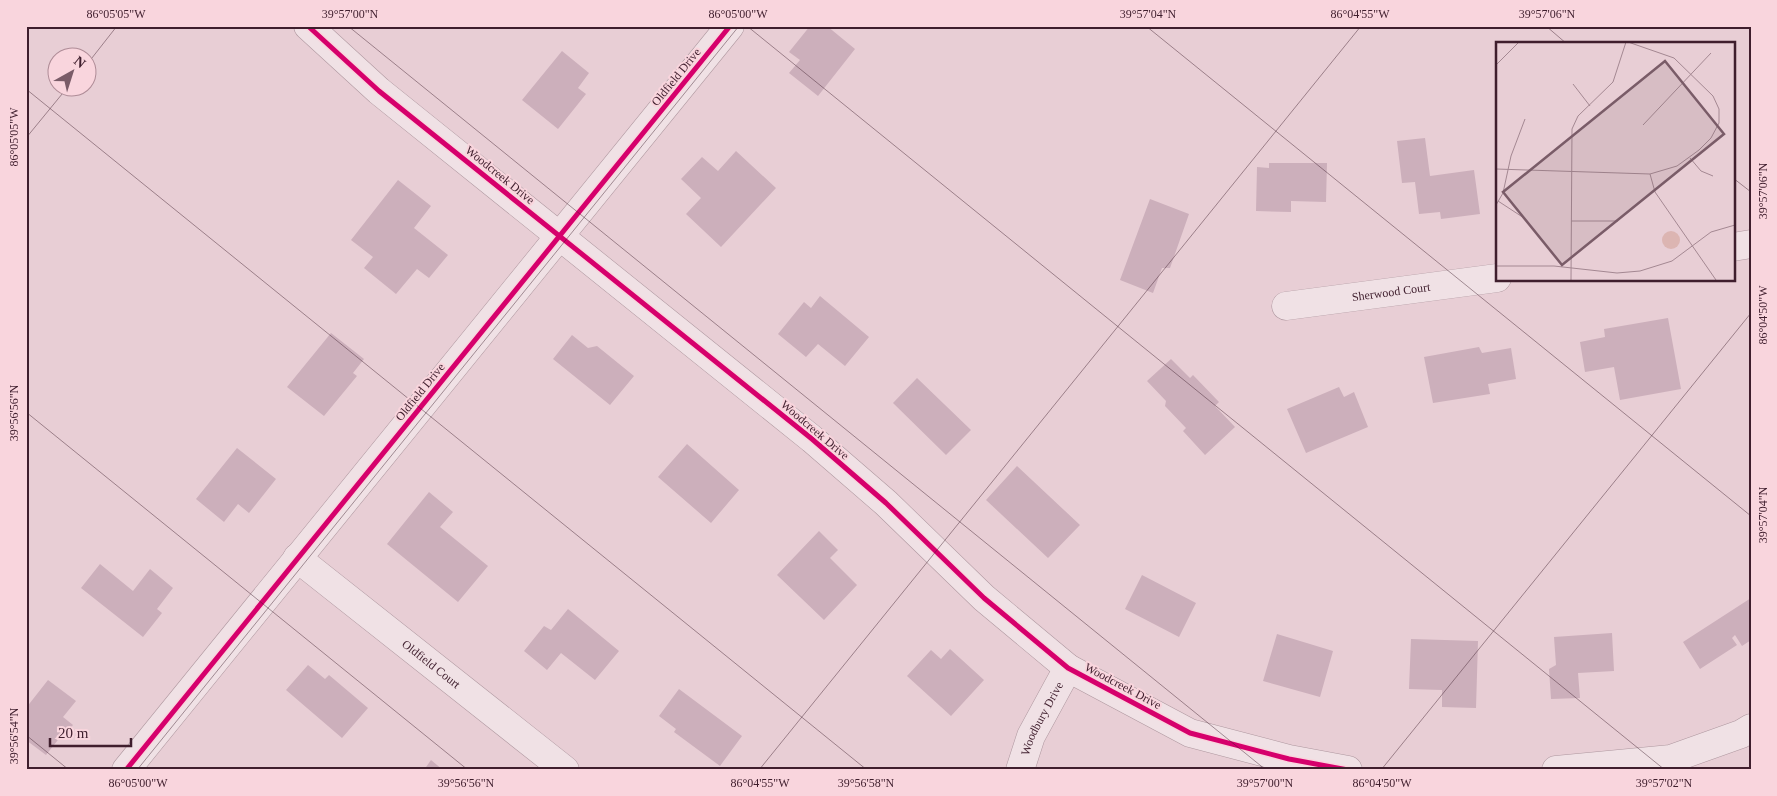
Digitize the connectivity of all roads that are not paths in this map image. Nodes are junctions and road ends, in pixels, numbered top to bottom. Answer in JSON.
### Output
{"nodes":[{"id":1,"x":308,"y":26,"type":"edge"},
{"id":2,"x":730,"y":26,"type":"edge"},
{"id":3,"x":560,"y":237,"type":"junction"},
{"id":4,"x":1751,"y":244,"type":"edge"},
{"id":5,"x":1734,"y":246,"type":"edge"},
{"id":6,"x":1496,"y":278,"type":"edge"},
{"id":7,"x":1286,"y":306,"type":"dead end"},
{"id":8,"x":297,"y":558,"type":"junction"},
{"id":9,"x":1068,"y":668,"type":"junction"},
{"id":10,"x":1751,"y":728,"type":"edge"},
{"id":11,"x":126,"y":770,"type":"edge"},
{"id":12,"x":565,"y":770,"type":"edge"},
{"id":13,"x":1020,"y":770,"type":"edge"},
{"id":14,"x":1348,"y":770,"type":"edge"},
{"id":15,"x":1556,"y":770,"type":"edge"}],
"edges":[{"from":1,"to":3,"type":"street","name":"Woodcreek Drive"},
{"from":2,"to":3,"type":"street","name":"Oldfield Drive"},
{"from":3,"to":8,"type":"street","name":"Oldfield Drive"},
{"from":3,"to":9,"type":"street","name":"Woodcreek Drive"},
{"from":4,"to":5,"type":"street"},
{"from":6,"to":7,"type":"street","name":"Sherwood Court"},
{"from":8,"to":11,"type":"street","name":"Oldfield Drive"},
{"from":8,"to":12,"type":"street","name":"Oldfield Court"},
{"from":9,"to":13,"type":"street","name":"Woodbury Drive"},
{"from":9,"to":14,"type":"street","name":"Woodcreek Drive"},
{"from":10,"to":15,"type":"street"}]}
